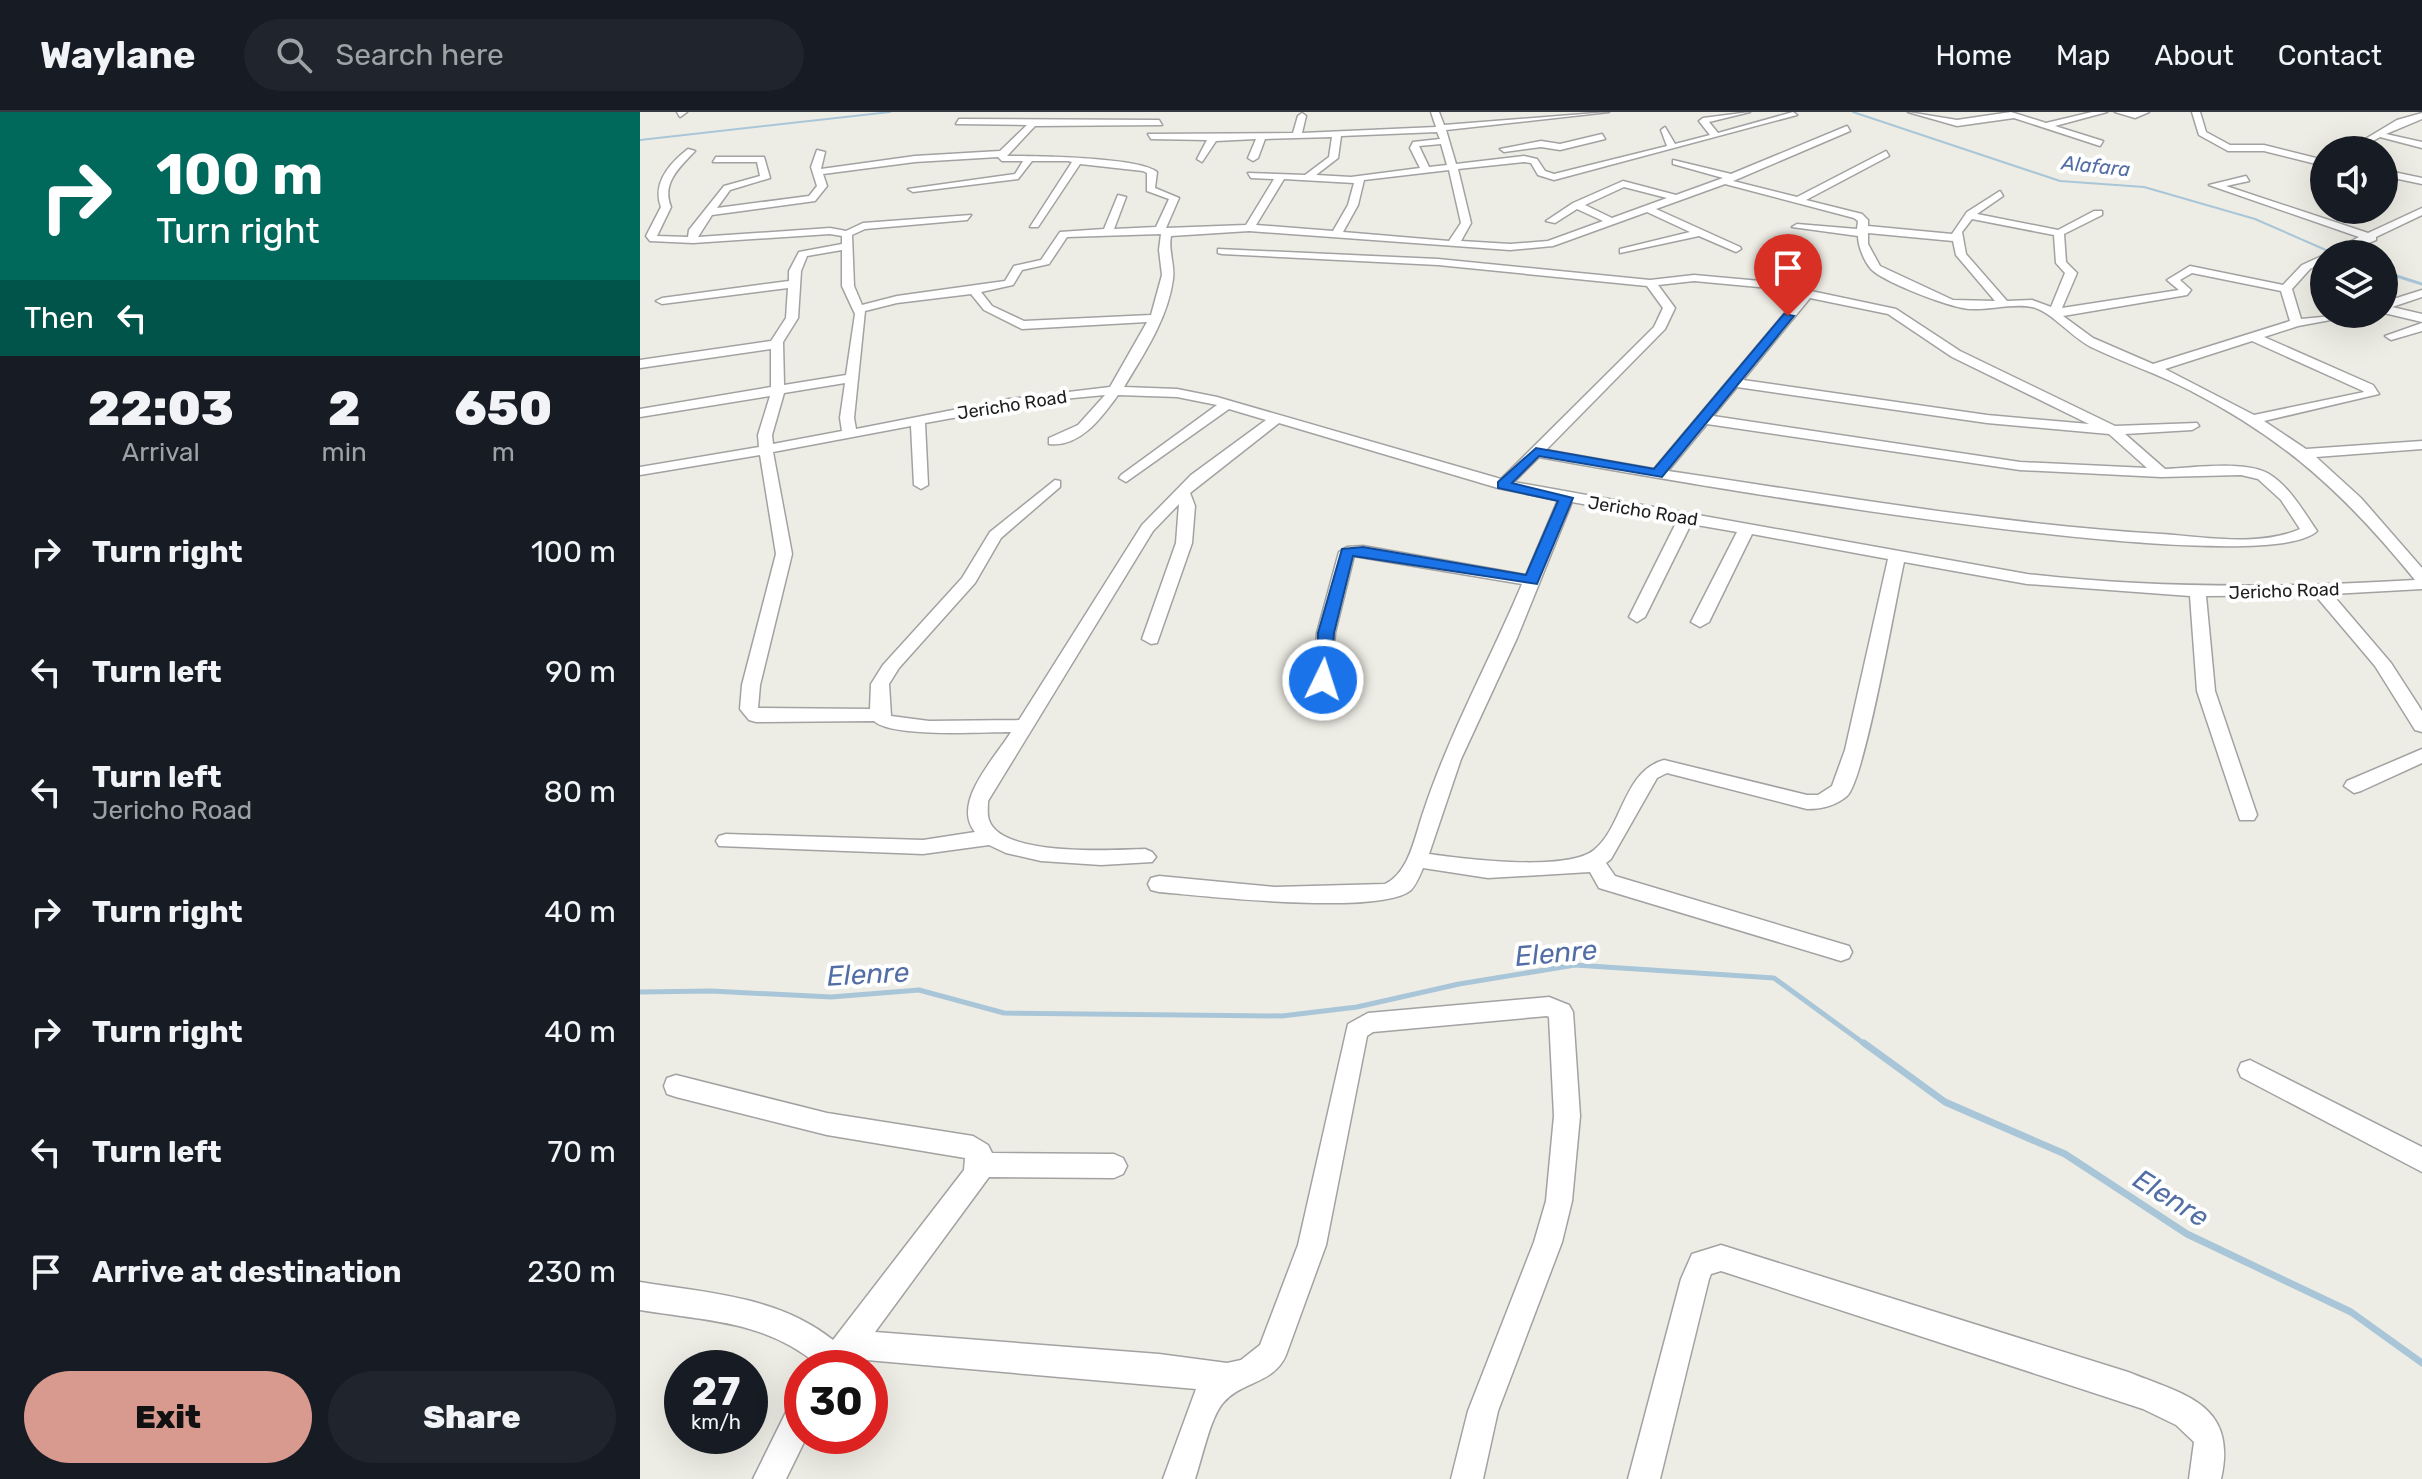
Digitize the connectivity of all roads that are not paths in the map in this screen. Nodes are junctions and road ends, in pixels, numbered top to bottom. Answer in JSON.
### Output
{"nodes":[{"id":1,"x":1154,"y":112,"type":"edge"},
{"id":2,"x":1435,"y":112,"type":"edge"},
{"id":3,"x":1605,"y":112,"type":"edge"},
{"id":4,"x":1746,"y":112,"type":"edge"},
{"id":5,"x":1912,"y":112,"type":"edge"},
{"id":6,"x":2103,"y":112,"type":"edge"},
{"id":7,"x":2119,"y":112,"type":"edge"},
{"id":8,"x":2145,"y":112,"type":"edge"},
{"id":9,"x":2196,"y":112,"type":"edge"},
{"id":10,"x":2396,"y":112,"type":"edge"},
{"id":11,"x":2007,"y":114,"type":"edge"},
{"id":12,"x":1793,"y":115,"type":"dead end"},
{"id":13,"x":1302,"y":116,"type":"dead end"},
{"id":14,"x":2420,"y":117,"type":"edge"},
{"id":15,"x":959,"y":122,"type":"dead end"},
{"id":16,"x":1035,"y":123,"type":"junction"},
{"id":17,"x":1159,"y":123,"type":"junction"},
{"id":18,"x":2047,"y":125,"type":"junction"},
{"id":19,"x":1439,"y":128,"type":"junction"},
{"id":20,"x":1847,"y":129,"type":"dead end"},
{"id":21,"x":1665,"y":130,"type":"dead end"},
{"id":22,"x":1337,"y":134,"type":"junction"},
{"id":23,"x":2377,"y":134,"type":"junction"},
{"id":24,"x":1297,"y":135,"type":"junction"},
{"id":25,"x":1151,"y":136,"type":"junction"},
{"id":26,"x":1716,"y":136,"type":"junction"},
{"id":27,"x":2374,"y":136,"type":"edge"},
{"id":28,"x":1261,"y":137,"type":"junction"},
{"id":29,"x":1602,"y":137,"type":"dead end"},
{"id":30,"x":1213,"y":138,"type":"junction"},
{"id":31,"x":1443,"y":141,"type":"junction"},
{"id":32,"x":2100,"y":143,"type":"dead end"},
{"id":33,"x":957,"y":144,"type":"dead end"},
{"id":34,"x":2422,"y":145,"type":"edge"},
{"id":35,"x":1672,"y":148,"type":"junction"},
{"id":36,"x":1143,"y":149,"type":"dead end"},
{"id":37,"x":691,"y":151,"type":"dead end"},
{"id":38,"x":820,"y":152,"type":"dead end"},
{"id":39,"x":1003,"y":154,"type":"junction"},
{"id":40,"x":1886,"y":154,"type":"dead end"},
{"id":41,"x":956,"y":156,"type":"junction"},
{"id":42,"x":1449,"y":156,"type":"junction"},
{"id":43,"x":1134,"y":157,"type":"dead end"},
{"id":44,"x":1030,"y":158,"type":"junction"},
{"id":45,"x":1253,"y":158,"type":"dead end"},
{"id":46,"x":1202,"y":159,"type":"dead end"},
{"id":47,"x":716,"y":160,"type":"dead end"},
{"id":48,"x":1078,"y":160,"type":"junction"},
{"id":49,"x":2310,"y":160,"type":"edge"},
{"id":50,"x":1676,"y":162,"type":"dead end"},
{"id":51,"x":1121,"y":168,"type":"junction"},
{"id":52,"x":1455,"y":168,"type":"junction"},
{"id":53,"x":2422,"y":168,"type":"edge"},
{"id":54,"x":1426,"y":171,"type":"junction"},
{"id":55,"x":817,"y":172,"type":"junction"},
{"id":56,"x":2398,"y":172,"type":"edge"},
{"id":57,"x":1251,"y":175,"type":"dead end"},
{"id":58,"x":1281,"y":176,"type":"junction"},
{"id":59,"x":2398,"y":176,"type":"edge"},
{"id":60,"x":1308,"y":177,"type":"junction"},
{"id":61,"x":1355,"y":178,"type":"junction"},
{"id":62,"x":1727,"y":179,"type":"junction"},
{"id":63,"x":2246,"y":179,"type":"dead end"},
{"id":64,"x":2422,"y":181,"type":"edge"},
{"id":65,"x":913,"y":189,"type":"dead end"},
{"id":66,"x":2000,"y":194,"type":"dead end"},
{"id":67,"x":1121,"y":197,"type":"dead end"},
{"id":68,"x":1677,"y":198,"type":"junction"},
{"id":69,"x":1800,"y":199,"type":"junction"},
{"id":70,"x":1577,"y":205,"type":"junction"},
{"id":71,"x":1646,"y":208,"type":"junction"},
{"id":72,"x":2422,"y":211,"type":"edge"},
{"id":73,"x":708,"y":212,"type":"junction"},
{"id":74,"x":2098,"y":213,"type":"dead end"},
{"id":75,"x":1970,"y":216,"type":"junction"},
{"id":76,"x":967,"y":217,"type":"dead end"},
{"id":77,"x":1609,"y":220,"type":"junction"},
{"id":78,"x":1551,"y":221,"type":"dead end"},
{"id":79,"x":1034,"y":225,"type":"dead end"},
{"id":80,"x":1797,"y":227,"type":"dead end"},
{"id":81,"x":1249,"y":228,"type":"junction"},
{"id":82,"x":1108,"y":231,"type":"junction"},
{"id":83,"x":1862,"y":231,"type":"junction"},
{"id":84,"x":1164,"y":232,"type":"junction"},
{"id":85,"x":1703,"y":232,"type":"junction"},
{"id":86,"x":1337,"y":233,"type":"junction"},
{"id":87,"x":2059,"y":233,"type":"junction"},
{"id":88,"x":1957,"y":238,"type":"junction"},
{"id":89,"x":2372,"y":238,"type":"junction"},
{"id":90,"x":693,"y":240,"type":"junction"},
{"id":91,"x":848,"y":240,"type":"junction"},
{"id":92,"x":2367,"y":240,"type":"edge"},
{"id":93,"x":1452,"y":244,"type":"junction"},
{"id":94,"x":1736,"y":249,"type":"dead end"},
{"id":95,"x":1222,"y":251,"type":"dead end"},
{"id":96,"x":1624,"y":251,"type":"dead end"},
{"id":97,"x":2310,"y":265,"type":"edge"},
{"id":98,"x":1650,"y":283,"type":"junction"},
{"id":99,"x":793,"y":284,"type":"junction"},
{"id":100,"x":2286,"y":289,"type":"junction"},
{"id":101,"x":975,"y":292,"type":"junction"},
{"id":102,"x":2422,"y":293,"type":"edge"},
{"id":103,"x":1807,"y":294,"type":"junction"},
{"id":104,"x":662,"y":301,"type":"dead end"},
{"id":105,"x":2398,"y":302,"type":"edge"},
{"id":106,"x":2004,"y":305,"type":"junction"},
{"id":107,"x":860,"y":309,"type":"junction"},
{"id":108,"x":2055,"y":312,"type":"junction"},
{"id":109,"x":2398,"y":312,"type":"edge"},
{"id":110,"x":1156,"y":318,"type":"junction"},
{"id":111,"x":2422,"y":318,"type":"edge"},
{"id":112,"x":2310,"y":321,"type":"edge"},
{"id":113,"x":2296,"y":323,"type":"junction"},
{"id":114,"x":2422,"y":327,"type":"edge"},
{"id":115,"x":2252,"y":336,"type":"junction"},
{"id":116,"x":2391,"y":336,"type":"dead end"},
{"id":117,"x":777,"y":344,"type":"junction"},
{"id":118,"x":640,"y":364,"type":"edge"},
{"id":119,"x":2154,"y":368,"type":"junction"},
{"id":120,"x":853,"y":378,"type":"junction"},
{"id":121,"x":1733,"y":382,"type":"junction"},
{"id":122,"x":778,"y":391,"type":"junction"},
{"id":123,"x":1111,"y":392,"type":"junction"},
{"id":124,"x":1227,"y":404,"type":"junction"},
{"id":125,"x":640,"y":413,"type":"edge"},
{"id":126,"x":1277,"y":418,"type":"junction"},
{"id":127,"x":1703,"y":419,"type":"junction"},
{"id":128,"x":2248,"y":420,"type":"junction"},
{"id":129,"x":918,"y":421,"type":"junction"},
{"id":130,"x":2192,"y":426,"type":"dead end"},
{"id":131,"x":2113,"y":430,"type":"junction"},
{"id":132,"x":850,"y":435,"type":"junction"},
{"id":133,"x":1054,"y":441,"type":"dead end"},
{"id":134,"x":2422,"y":445,"type":"edge"},
{"id":135,"x":766,"y":450,"type":"junction"},
{"id":136,"x":1536,"y":452,"type":"junction"},
{"id":137,"x":2301,"y":454,"type":"junction"},
{"id":138,"x":640,"y":471,"type":"edge"},
{"id":139,"x":2161,"y":473,"type":"junction"},
{"id":140,"x":1658,"y":474,"type":"junction"},
{"id":141,"x":1126,"y":478,"type":"dead end"},
{"id":142,"x":1055,"y":484,"type":"dead end"},
{"id":143,"x":921,"y":485,"type":"dead end"},
{"id":144,"x":1503,"y":485,"type":"junction"},
{"id":145,"x":1182,"y":492,"type":"junction"},
{"id":146,"x":1566,"y":498,"type":"junction"},
{"id":147,"x":1686,"y":518,"type":"junction"},
{"id":148,"x":1747,"y":528,"type":"junction"},
{"id":149,"x":1897,"y":555,"type":"junction"},
{"id":150,"x":1531,"y":581,"type":"junction"},
{"id":151,"x":2422,"y":581,"type":"edge"},
{"id":152,"x":2321,"y":591,"type":"junction"},
{"id":153,"x":2198,"y":594,"type":"junction"},
{"id":154,"x":1637,"y":617,"type":"dead end"},
{"id":155,"x":1700,"y":622,"type":"dead end"},
{"id":156,"x":1151,"y":639,"type":"dead end"},
{"id":157,"x":1321,"y":704,"type":"dead end"},
{"id":158,"x":879,"y":715,"type":"junction"},
{"id":159,"x":1025,"y":726,"type":"junction"},
{"id":160,"x":2422,"y":726,"type":"edge"},
{"id":161,"x":2422,"y":755,"type":"edge"},
{"id":162,"x":2354,"y":786,"type":"dead end"},
{"id":163,"x":2247,"y":815,"type":"dead end"},
{"id":164,"x":988,"y":838,"type":"junction"},
{"id":165,"x":726,"y":841,"type":"dead end"},
{"id":166,"x":1145,"y":857,"type":"dead end"},
{"id":167,"x":1417,"y":860,"type":"junction"},
{"id":168,"x":1595,"y":862,"type":"junction"},
{"id":169,"x":1159,"y":884,"type":"dead end"},
{"id":170,"x":1841,"y":952,"type":"dead end"},
{"id":171,"x":2250,"y":1070,"type":"dead end"},
{"id":172,"x":676,"y":1086,"type":"dead end"},
{"id":173,"x":2422,"y":1160,"type":"edge"},
{"id":174,"x":980,"y":1165,"type":"junction"},
{"id":175,"x":1114,"y":1166,"type":"dead end"},
{"id":176,"x":640,"y":1296,"type":"edge"},
{"id":177,"x":826,"y":1350,"type":"edge"},
{"id":178,"x":842,"y":1350,"type":"edge"},
{"id":179,"x":888,"y":1359,"type":"edge"},
{"id":180,"x":1227,"y":1378,"type":"junction"},
{"id":181,"x":784,"y":1449,"type":"edge"},
{"id":182,"x":769,"y":1479,"type":"edge"},
{"id":183,"x":1179,"y":1479,"type":"edge"},
{"id":184,"x":1467,"y":1479,"type":"edge"},
{"id":185,"x":1644,"y":1479,"type":"edge"},
{"id":186,"x":2205,"y":1479,"type":"edge"}],
"edges":[{"from":1,"to":17,"type":"street"},
{"from":2,"to":19,"type":"street"},
{"from":3,"to":19,"type":"street"},
{"from":4,"to":26,"type":"street"},
{"from":5,"to":11,"type":"street"},
{"from":6,"to":18,"type":"street"},
{"from":7,"to":8,"type":"street"},
{"from":9,"to":49,"type":"street"},
{"from":10,"to":14,"type":"street"},
{"from":11,"to":18,"type":"street"},
{"from":12,"to":26,"type":"street"},
{"from":13,"to":24,"type":"street"},
{"from":14,"to":23,"type":"street"},
{"from":15,"to":16,"type":"street"},
{"from":16,"to":17,"type":"street"},
{"from":16,"to":39,"type":"street"},
{"from":17,"to":25,"type":"street"},
{"from":18,"to":32,"type":"street"},
{"from":19,"to":22,"type":"street"},
{"from":19,"to":31,"type":"street"},
{"from":20,"to":62,"type":"street"},
{"from":21,"to":35,"type":"street"},
{"from":22,"to":24,"type":"street"},
{"from":22,"to":60,"type":"street"},
{"from":23,"to":27,"type":"street"},
{"from":23,"to":34,"type":"street"},
{"from":24,"to":28,"type":"street"},
{"from":25,"to":30,"type":"street"},
{"from":25,"to":36,"type":"street"},
{"from":26,"to":35,"type":"street"},
{"from":28,"to":30,"type":"street"},
{"from":28,"to":45,"type":"street"},
{"from":29,"to":42,"type":"street"},
{"from":30,"to":46,"type":"street"},
{"from":31,"to":42,"type":"street"},
{"from":31,"to":54,"type":"street"},
{"from":33,"to":41,"type":"street"},
{"from":35,"to":52,"type":"street"},
{"from":37,"to":90,"type":"street"},
{"from":38,"to":55,"type":"street"},
{"from":39,"to":41,"type":"street"},
{"from":39,"to":44,"type":"street"},
{"from":40,"to":69,"type":"street"},
{"from":41,"to":55,"type":"street"},
{"from":42,"to":52,"type":"street"},
{"from":43,"to":51,"type":"street"},
{"from":44,"to":48,"type":"street"},
{"from":44,"to":65,"type":"street"},
{"from":47,"to":73,"type":"street"},
{"from":48,"to":51,"type":"street"},
{"from":48,"to":79,"type":"street"},
{"from":50,"to":62,"type":"street"},
{"from":51,"to":84,"type":"street"},
{"from":52,"to":54,"type":"street"},
{"from":52,"to":93,"type":"street"},
{"from":53,"to":56,"type":"street"},
{"from":54,"to":61,"type":"street"},
{"from":55,"to":73,"type":"street"},
{"from":57,"to":58,"type":"street"},
{"from":58,"to":60,"type":"street"},
{"from":58,"to":81,"type":"street"},
{"from":59,"to":64,"type":"street"},
{"from":60,"to":61,"type":"street"},
{"from":61,"to":86,"type":"street"},
{"from":62,"to":68,"type":"street"},
{"from":62,"to":69,"type":"street"},
{"from":63,"to":89,"type":"street"},
{"from":66,"to":75,"type":"street"},
{"from":67,"to":82,"type":"street"},
{"from":68,"to":70,"type":"street"},
{"from":68,"to":71,"type":"street"},
{"from":69,"to":83,"type":"street"},
{"from":70,"to":77,"type":"street"},
{"from":70,"to":78,"type":"street"},
{"from":71,"to":77,"type":"street"},
{"from":71,"to":85,"type":"street"},
{"from":72,"to":89,"type":"street"},
{"from":73,"to":90,"type":"street"},
{"from":74,"to":87,"type":"street"},
{"from":75,"to":87,"type":"street"},
{"from":75,"to":88,"type":"street"},
{"from":76,"to":91,"type":"street"},
{"from":77,"to":93,"type":"street"},
{"from":80,"to":83,"type":"street"},
{"from":81,"to":84,"type":"street"},
{"from":81,"to":86,"type":"street"},
{"from":82,"to":84,"type":"street"},
{"from":82,"to":101,"type":"street"},
{"from":83,"to":88,"type":"street"},
{"from":83,"to":106,"type":"street"},
{"from":84,"to":110,"type":"street"},
{"from":85,"to":94,"type":"street"},
{"from":85,"to":96,"type":"street"},
{"from":86,"to":93,"type":"street"},
{"from":87,"to":108,"type":"street"},
{"from":88,"to":106,"type":"street"},
{"from":89,"to":92,"type":"street"},
{"from":90,"to":91,"type":"street"},
{"from":91,"to":99,"type":"street"},
{"from":91,"to":107,"type":"street"},
{"from":95,"to":98,"type":"street"},
{"from":97,"to":100,"type":"street"},
{"from":98,"to":103,"type":"street"},
{"from":98,"to":136,"type":"street"},
{"from":99,"to":104,"type":"street"},
{"from":99,"to":117,"type":"street"},
{"from":100,"to":108,"type":"street"},
{"from":100,"to":113,"type":"street"},
{"from":101,"to":107,"type":"street"},
{"from":101,"to":110,"type":"street"},
{"from":102,"to":105,"type":"street"},
{"from":103,"to":121,"type":"street"},
{"from":103,"to":131,"type":"street"},
{"from":106,"to":108,"type":"street"},
{"from":107,"to":120,"type":"street"},
{"from":108,"to":119,"type":"street"},
{"from":109,"to":111,"type":"street"},
{"from":110,"to":123,"type":"street"},
{"from":112,"to":113,"type":"street"},
{"from":113,"to":115,"type":"street"},
{"from":114,"to":116,"type":"street"},
{"from":115,"to":119,"type":"street"},
{"from":115,"to":128,"type":"street"},
{"from":117,"to":118,"type":"street"},
{"from":117,"to":122,"type":"street"},
{"from":119,"to":128,"type":"street"},
{"from":120,"to":122,"type":"street"},
{"from":120,"to":132,"type":"street"},
{"from":121,"to":127,"type":"street"},
{"from":121,"to":131,"type":"street"},
{"from":122,"to":125,"type":"street"},
{"from":122,"to":135,"type":"street"},
{"from":123,"to":124,"type":"street","name":"Jericho Road"},
{"from":123,"to":129,"type":"street","name":"Jericho Road"},
{"from":123,"to":133,"type":"street"},
{"from":124,"to":126,"type":"street","name":"Jericho Road"},
{"from":124,"to":141,"type":"street"},
{"from":126,"to":144,"type":"street","name":"Jericho Road"},
{"from":126,"to":145,"type":"street"},
{"from":127,"to":139,"type":"street"},
{"from":127,"to":140,"type":"street"},
{"from":128,"to":137,"type":"street"},
{"from":129,"to":132,"type":"street","name":"Jericho Road"},
{"from":129,"to":143,"type":"street"},
{"from":130,"to":131,"type":"street"},
{"from":131,"to":139,"type":"street"},
{"from":132,"to":135,"type":"street","name":"Jericho Road"},
{"from":134,"to":137,"type":"street"},
{"from":135,"to":138,"type":"street","name":"Jericho Road"},
{"from":135,"to":158,"type":"street"},
{"from":136,"to":140,"type":"street"},
{"from":136,"to":144,"type":"street"},
{"from":137,"to":151,"type":"street"},
{"from":139,"to":140,"type":"street"},
{"from":142,"to":158,"type":"street"},
{"from":144,"to":146,"type":"street","name":"Jericho Road"},
{"from":145,"to":156,"type":"street"},
{"from":145,"to":159,"type":"street"},
{"from":146,"to":147,"type":"street","name":"Jericho Road"},
{"from":146,"to":150,"type":"street"},
{"from":147,"to":148,"type":"street","name":"Jericho Road"},
{"from":147,"to":154,"type":"street"},
{"from":148,"to":149,"type":"street","name":"Jericho Road"},
{"from":148,"to":155,"type":"street"},
{"from":149,"to":153,"type":"street","name":"Jericho Road"},
{"from":149,"to":168,"type":"street"},
{"from":150,"to":157,"type":"street"},
{"from":150,"to":167,"type":"street"},
{"from":151,"to":152,"type":"street","name":"Jericho Road"},
{"from":152,"to":153,"type":"street","name":"Jericho Road"},
{"from":152,"to":160,"type":"street"},
{"from":153,"to":163,"type":"street"},
{"from":158,"to":159,"type":"street"},
{"from":159,"to":164,"type":"street"},
{"from":161,"to":162,"type":"street"},
{"from":164,"to":165,"type":"street"},
{"from":164,"to":166,"type":"street"},
{"from":167,"to":168,"type":"street"},
{"from":167,"to":169,"type":"street"},
{"from":168,"to":170,"type":"street"},
{"from":171,"to":173,"type":"street"},
{"from":172,"to":174,"type":"street"},
{"from":174,"to":175,"type":"street"},
{"from":174,"to":178,"type":"street"},
{"from":176,"to":177,"type":"street"},
{"from":179,"to":180,"type":"street"},
{"from":180,"to":183,"type":"street"},
{"from":180,"to":184,"type":"street"},
{"from":181,"to":182,"type":"street"},
{"from":185,"to":186,"type":"street"}]}
